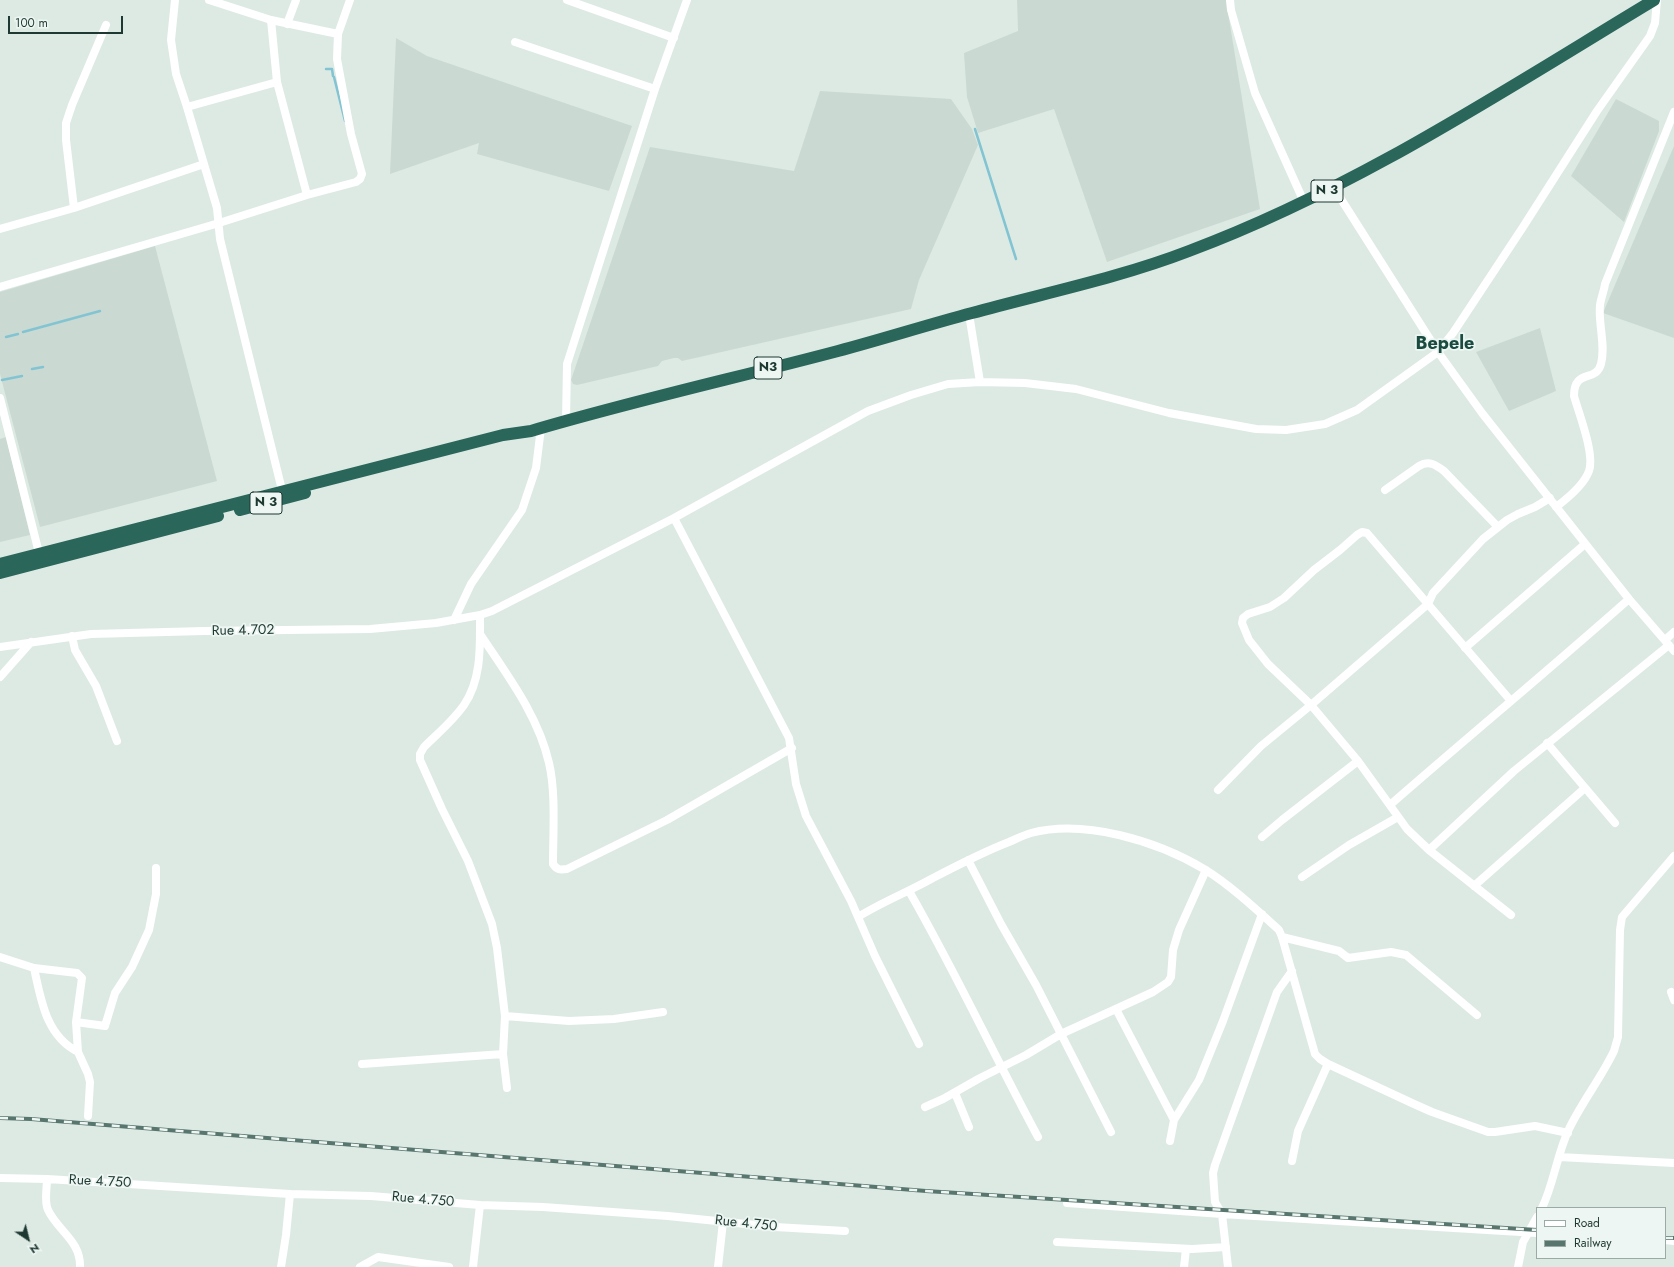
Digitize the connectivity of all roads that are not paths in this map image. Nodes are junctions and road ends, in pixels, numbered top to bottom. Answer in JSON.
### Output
{"nodes":[{"id":1,"x":175,"y":0,"type":"edge"},
{"id":2,"x":209,"y":0,"type":"edge"},
{"id":3,"x":296,"y":0,"type":"edge"},
{"id":4,"x":350,"y":0,"type":"edge"},
{"id":5,"x":567,"y":0,"type":"edge"},
{"id":6,"x":688,"y":0,"type":"edge"},
{"id":7,"x":1230,"y":0,"type":"edge"},
{"id":8,"x":1655,"y":0,"type":"edge"},
{"id":9,"x":221,"y":2,"type":"edge"},
{"id":10,"x":588,"y":3,"type":"edge"},
{"id":11,"x":271,"y":20,"type":"junction"},
{"id":12,"x":287,"y":24,"type":"junction"},
{"id":13,"x":106,"y":25,"type":"dead end"},
{"id":14,"x":338,"y":34,"type":"junction"},
{"id":15,"x":674,"y":38,"type":"junction"},
{"id":16,"x":515,"y":42,"type":"dead end"},
{"id":17,"x":277,"y":82,"type":"junction"},
{"id":18,"x":655,"y":89,"type":"junction"},
{"id":19,"x":187,"y":107,"type":"junction"},
{"id":20,"x":1673,"y":116,"type":"edge"},
{"id":21,"x":204,"y":164,"type":"junction"},
{"id":22,"x":1334,"y":188,"type":"junction"},
{"id":23,"x":307,"y":195,"type":"junction"},
{"id":24,"x":1304,"y":202,"type":"junction"},
{"id":25,"x":74,"y":208,"type":"junction"},
{"id":26,"x":219,"y":223,"type":"junction"},
{"id":27,"x":0,"y":229,"type":"edge"},
{"id":28,"x":0,"y":287,"type":"edge"},
{"id":29,"x":969,"y":314,"type":"junction"},
{"id":30,"x":1438,"y":352,"type":"junction"},
{"id":31,"x":980,"y":382,"type":"junction"},
{"id":32,"x":0,"y":398,"type":"edge"},
{"id":33,"x":566,"y":421,"type":"junction"},
{"id":34,"x":536,"y":429,"type":"junction"},
{"id":35,"x":282,"y":490,"type":"junction"},
{"id":36,"x":1385,"y":490,"type":"dead end"},
{"id":37,"x":1550,"y":498,"type":"junction"},
{"id":38,"x":1556,"y":507,"type":"junction"},
{"id":39,"x":216,"y":512,"type":"junction"},
{"id":40,"x":674,"y":518,"type":"junction"},
{"id":41,"x":1498,"y":527,"type":"junction"},
{"id":42,"x":1585,"y":544,"type":"junction"},
{"id":43,"x":40,"y":553,"type":"junction"},
{"id":44,"x":0,"y":564,"type":"edge"},
{"id":45,"x":0,"y":573,"type":"edge"},
{"id":46,"x":1629,"y":599,"type":"junction"},
{"id":47,"x":1428,"y":604,"type":"junction"},
{"id":48,"x":480,"y":615,"type":"junction"},
{"id":49,"x":454,"y":620,"type":"junction"},
{"id":50,"x":1674,"y":632,"type":"edge"},
{"id":51,"x":480,"y":634,"type":"junction"},
{"id":52,"x":72,"y":636,"type":"junction"},
{"id":53,"x":31,"y":642,"type":"junction"},
{"id":54,"x":1669,"y":645,"type":"edge"},
{"id":55,"x":0,"y":647,"type":"edge"},
{"id":56,"x":1465,"y":648,"type":"junction"},
{"id":57,"x":0,"y":677,"type":"edge"},
{"id":58,"x":1511,"y":700,"type":"junction"},
{"id":59,"x":1311,"y":705,"type":"junction"},
{"id":60,"x":117,"y":741,"type":"dead end"},
{"id":61,"x":1547,"y":743,"type":"junction"},
{"id":62,"x":792,"y":748,"type":"junction"},
{"id":63,"x":1358,"y":761,"type":"junction"},
{"id":64,"x":1585,"y":788,"type":"junction"},
{"id":65,"x":1218,"y":790,"type":"dead end"},
{"id":66,"x":1390,"y":805,"type":"junction"},
{"id":67,"x":1398,"y":817,"type":"junction"},
{"id":68,"x":1615,"y":823,"type":"dead end"},
{"id":69,"x":1262,"y":837,"type":"dead end"},
{"id":70,"x":1429,"y":850,"type":"junction"},
{"id":71,"x":1674,"y":856,"type":"edge"},
{"id":72,"x":968,"y":860,"type":"junction"},
{"id":73,"x":156,"y":868,"type":"dead end"},
{"id":74,"x":1206,"y":870,"type":"junction"},
{"id":75,"x":1302,"y":877,"type":"dead end"},
{"id":76,"x":1474,"y":886,"type":"junction"},
{"id":77,"x":909,"y":891,"type":"junction"},
{"id":78,"x":1262,"y":914,"type":"junction"},
{"id":79,"x":1511,"y":915,"type":"dead end"},
{"id":80,"x":858,"y":917,"type":"junction"},
{"id":81,"x":1282,"y":937,"type":"junction"},
{"id":82,"x":0,"y":957,"type":"edge"},
{"id":83,"x":34,"y":968,"type":"junction"},
{"id":84,"x":1292,"y":971,"type":"junction"},
{"id":85,"x":1671,"y":992,"type":"dead end"},
{"id":86,"x":1674,"y":1000,"type":"edge"},
{"id":87,"x":1116,"y":1009,"type":"junction"},
{"id":88,"x":663,"y":1012,"type":"dead end"},
{"id":89,"x":1477,"y":1015,"type":"dead end"},
{"id":90,"x":505,"y":1016,"type":"junction"},
{"id":91,"x":76,"y":1022,"type":"junction"},
{"id":92,"x":1061,"y":1034,"type":"junction"},
{"id":93,"x":919,"y":1044,"type":"dead end"},
{"id":94,"x":78,"y":1052,"type":"junction"},
{"id":95,"x":503,"y":1054,"type":"junction"},
{"id":96,"x":362,"y":1064,"type":"dead end"},
{"id":97,"x":1328,"y":1064,"type":"junction"},
{"id":98,"x":1001,"y":1068,"type":"junction"},
{"id":99,"x":506,"y":1088,"type":"dead end"},
{"id":100,"x":955,"y":1093,"type":"junction"},
{"id":101,"x":925,"y":1106,"type":"dead end"},
{"id":102,"x":88,"y":1116,"type":"dead end"},
{"id":103,"x":1174,"y":1120,"type":"junction"},
{"id":104,"x":969,"y":1127,"type":"dead end"},
{"id":105,"x":1110,"y":1132,"type":"dead end"},
{"id":106,"x":1568,"y":1133,"type":"junction"},
{"id":107,"x":1038,"y":1137,"type":"dead end"},
{"id":108,"x":1170,"y":1141,"type":"dead end"},
{"id":109,"x":1559,"y":1157,"type":"junction"},
{"id":110,"x":1292,"y":1161,"type":"dead end"},
{"id":111,"x":1674,"y":1163,"type":"edge"},
{"id":112,"x":0,"y":1178,"type":"edge"},
{"id":113,"x":47,"y":1179,"type":"junction"},
{"id":114,"x":290,"y":1194,"type":"junction"},
{"id":115,"x":1068,"y":1203,"type":"dead end"},
{"id":116,"x":480,"y":1205,"type":"junction"},
{"id":117,"x":1542,"y":1207,"type":"edge"},
{"id":118,"x":1222,"y":1214,"type":"junction"},
{"id":119,"x":1536,"y":1221,"type":"edge"},
{"id":120,"x":723,"y":1222,"type":"junction"},
{"id":121,"x":845,"y":1231,"type":"dead end"},
{"id":122,"x":1533,"y":1233,"type":"edge"},
{"id":123,"x":1057,"y":1242,"type":"dead end"},
{"id":124,"x":1226,"y":1247,"type":"junction"},
{"id":125,"x":1186,"y":1249,"type":"junction"},
{"id":126,"x":80,"y":1267,"type":"edge"},
{"id":127,"x":281,"y":1267,"type":"edge"},
{"id":128,"x":360,"y":1267,"type":"edge"},
{"id":129,"x":449,"y":1267,"type":"edge"},
{"id":130,"x":473,"y":1267,"type":"edge"},
{"id":131,"x":718,"y":1267,"type":"edge"},
{"id":132,"x":1184,"y":1267,"type":"edge"},
{"id":133,"x":1228,"y":1267,"type":"edge"},
{"id":134,"x":1518,"y":1267,"type":"edge"}],
"edges":[{"from":1,"to":19,"type":"street"},
{"from":2,"to":9,"type":"street"},
{"from":3,"to":12,"type":"street"},
{"from":4,"to":14,"type":"street"},
{"from":5,"to":10,"type":"street"},
{"from":6,"to":15,"type":"street"},
{"from":7,"to":24,"type":"street"},
{"from":8,"to":22,"type":"highway","number":"N 3"},
{"from":8,"to":30,"type":"street","name":"Rue 4.702"},
{"from":9,"to":11,"type":"street"},
{"from":10,"to":15,"type":"street"},
{"from":11,"to":12,"type":"street"},
{"from":11,"to":17,"type":"street"},
{"from":12,"to":14,"type":"street"},
{"from":13,"to":25,"type":"street"},
{"from":14,"to":23,"type":"street"},
{"from":15,"to":18,"type":"street"},
{"from":16,"to":18,"type":"street"},
{"from":17,"to":19,"type":"street"},
{"from":17,"to":23,"type":"street"},
{"from":18,"to":33,"type":"street"},
{"from":19,"to":21,"type":"street"},
{"from":20,"to":38,"type":"street"},
{"from":21,"to":25,"type":"street"},
{"from":21,"to":26,"type":"street"},
{"from":22,"to":24,"type":"highway","number":"N 3"},
{"from":22,"to":30,"type":"street"},
{"from":23,"to":26,"type":"street"},
{"from":24,"to":29,"type":"highway","number":"N 3"},
{"from":25,"to":27,"type":"street"},
{"from":26,"to":28,"type":"street"},
{"from":26,"to":35,"type":"street"},
{"from":29,"to":31,"type":"street"},
{"from":29,"to":33,"type":"highway","number":"N3"},
{"from":30,"to":31,"type":"street","name":"Rue 4.702"},
{"from":30,"to":37,"type":"street"},
{"from":31,"to":40,"type":"street","name":"Rue 4.702"},
{"from":32,"to":43,"type":"street"},
{"from":33,"to":34,"type":"highway","number":"N 3"},
{"from":34,"to":35,"type":"highway","number":"N 3"},
{"from":34,"to":39,"type":"highway","number":"N 3"},
{"from":34,"to":49,"type":"street"},
{"from":35,"to":39,"type":"highway","number":"N 3"},
{"from":36,"to":41,"type":"street"},
{"from":37,"to":38,"type":"street"},
{"from":37,"to":41,"type":"street"},
{"from":38,"to":42,"type":"street"},
{"from":39,"to":43,"type":"highway","number":"N 3"},
{"from":39,"to":45,"type":"highway","number":"N 3"},
{"from":40,"to":48,"type":"street","name":"Rue 4.702"},
{"from":40,"to":62,"type":"street"},
{"from":41,"to":47,"type":"street"},
{"from":42,"to":46,"type":"street"},
{"from":42,"to":56,"type":"street"},
{"from":43,"to":44,"type":"highway","number":"N 3"},
{"from":46,"to":54,"type":"street"},
{"from":46,"to":58,"type":"street"},
{"from":47,"to":56,"type":"street"},
{"from":47,"to":59,"type":"street"},
{"from":47,"to":59,"type":"street"},
{"from":48,"to":49,"type":"street","name":"Rue 4.702"},
{"from":48,"to":51,"type":"street"},
{"from":49,"to":52,"type":"street","name":"Rue 4.702"},
{"from":50,"to":54,"type":"street"},
{"from":51,"to":62,"type":"street"},
{"from":51,"to":90,"type":"street"},
{"from":52,"to":53,"type":"street","name":"Rue 4.702"},
{"from":52,"to":60,"type":"street"},
{"from":53,"to":55,"type":"street","name":"Rue 4.702"},
{"from":53,"to":57,"type":"street"},
{"from":54,"to":61,"type":"street"},
{"from":56,"to":58,"type":"street"},
{"from":58,"to":66,"type":"street"},
{"from":59,"to":63,"type":"street"},
{"from":59,"to":65,"type":"street"},
{"from":61,"to":64,"type":"street"},
{"from":61,"to":70,"type":"street"},
{"from":62,"to":80,"type":"street"},
{"from":63,"to":66,"type":"street"},
{"from":63,"to":69,"type":"street"},
{"from":64,"to":68,"type":"street"},
{"from":64,"to":76,"type":"street"},
{"from":66,"to":67,"type":"street"},
{"from":67,"to":70,"type":"street"},
{"from":67,"to":75,"type":"street"},
{"from":70,"to":76,"type":"street"},
{"from":71,"to":106,"type":"street"},
{"from":72,"to":74,"type":"street"},
{"from":72,"to":77,"type":"street"},
{"from":72,"to":92,"type":"street"},
{"from":73,"to":91,"type":"street"},
{"from":74,"to":78,"type":"street"},
{"from":74,"to":87,"type":"street"},
{"from":76,"to":79,"type":"street"},
{"from":77,"to":80,"type":"street"},
{"from":77,"to":98,"type":"street"},
{"from":78,"to":81,"type":"street"},
{"from":78,"to":103,"type":"street"},
{"from":80,"to":93,"type":"street"},
{"from":81,"to":84,"type":"street"},
{"from":81,"to":89,"type":"street"},
{"from":82,"to":83,"type":"street"},
{"from":83,"to":91,"type":"street"},
{"from":83,"to":94,"type":"street"},
{"from":84,"to":97,"type":"street"},
{"from":84,"to":118,"type":"street"},
{"from":85,"to":86,"type":"street"},
{"from":87,"to":92,"type":"street"},
{"from":87,"to":103,"type":"street"},
{"from":88,"to":90,"type":"street"},
{"from":90,"to":95,"type":"street"},
{"from":91,"to":94,"type":"street"},
{"from":92,"to":98,"type":"street"},
{"from":92,"to":105,"type":"street"},
{"from":94,"to":102,"type":"street"},
{"from":95,"to":96,"type":"street"},
{"from":95,"to":99,"type":"street"},
{"from":97,"to":106,"type":"street"},
{"from":97,"to":110,"type":"street"},
{"from":98,"to":100,"type":"street"},
{"from":98,"to":107,"type":"street"},
{"from":100,"to":101,"type":"street"},
{"from":100,"to":104,"type":"street"},
{"from":103,"to":108,"type":"street"},
{"from":106,"to":109,"type":"street"},
{"from":109,"to":111,"type":"street"},
{"from":109,"to":117,"type":"street"},
{"from":112,"to":113,"type":"street","name":"Rue 4.750"},
{"from":113,"to":114,"type":"street","name":"Rue 4.750"},
{"from":113,"to":126,"type":"street"},
{"from":114,"to":116,"type":"street","name":"Rue 4.750"},
{"from":114,"to":127,"type":"street"},
{"from":115,"to":118,"type":"street"},
{"from":116,"to":120,"type":"street","name":"Rue 4.750"},
{"from":116,"to":130,"type":"street"},
{"from":118,"to":122,"type":"street"},
{"from":118,"to":124,"type":"street"},
{"from":119,"to":122,"type":"street"},
{"from":120,"to":121,"type":"street","name":"Rue 4.750"},
{"from":120,"to":131,"type":"street"},
{"from":122,"to":134,"type":"street"},
{"from":123,"to":125,"type":"street"},
{"from":124,"to":125,"type":"street"},
{"from":124,"to":133,"type":"street"},
{"from":125,"to":132,"type":"street"},
{"from":128,"to":129,"type":"street"}]}
